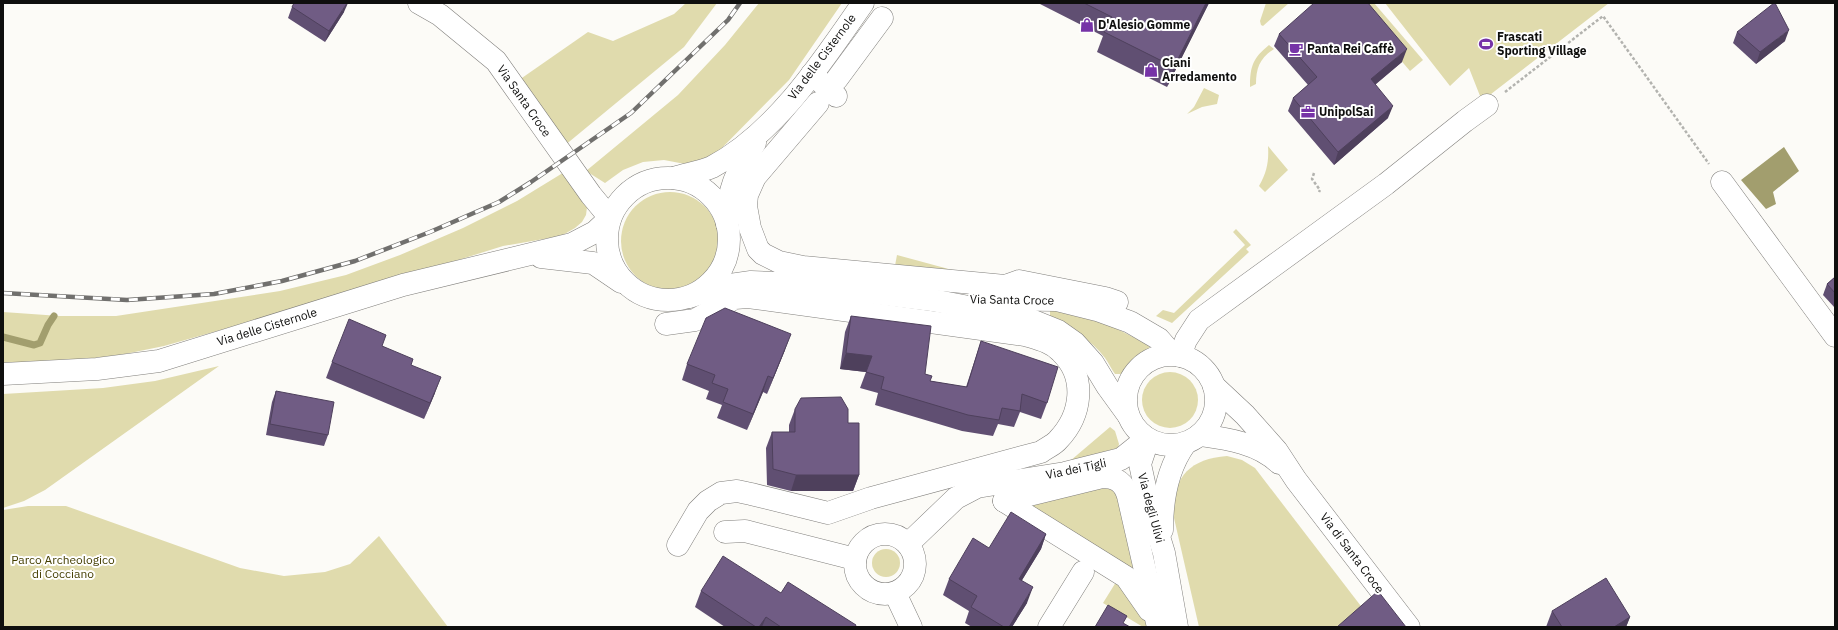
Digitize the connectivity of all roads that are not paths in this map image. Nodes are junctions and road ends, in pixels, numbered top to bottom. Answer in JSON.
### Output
{"nodes":[{"id":1,"x":419,"y":3,"type":"edge"},
{"id":2,"x":863,"y":3,"type":"edge"},
{"id":3,"x":882,"y":18,"type":"dead end"},
{"id":4,"x":812,"y":74,"type":"junction"},
{"id":5,"x":831,"y":93,"type":"junction"},
{"id":6,"x":1488,"y":105,"type":"road end"},
{"id":7,"x":764,"y":128,"type":"junction"},
{"id":8,"x":674,"y":178,"type":"junction"},
{"id":9,"x":1722,"y":182,"type":"road end"},
{"id":10,"x":610,"y":218,"type":"junction"},
{"id":11,"x":727,"y":226,"type":"junction"},
{"id":12,"x":528,"y":256,"type":"junction"},
{"id":13,"x":803,"y":284,"type":"junction"},
{"id":14,"x":640,"y":287,"type":"junction"},
{"id":15,"x":689,"y":297,"type":"junction"},
{"id":16,"x":932,"y":300,"type":"junction"},
{"id":17,"x":1117,"y":302,"type":"dead end"},
{"id":18,"x":666,"y":324,"type":"dead end"},
{"id":19,"x":1835,"y":336,"type":"edge"},
{"id":20,"x":1176,"y":355,"type":"junction"},
{"id":21,"x":1093,"y":363,"type":"junction"},
{"id":22,"x":3,"y":374,"type":"edge"},
{"id":23,"x":1214,"y":386,"type":"junction"},
{"id":24,"x":1128,"y":415,"type":"junction"},
{"id":25,"x":1147,"y":439,"type":"junction"},
{"id":26,"x":1192,"y":439,"type":"junction"},
{"id":27,"x":1296,"y":480,"type":"junction"},
{"id":28,"x":999,"y":482,"type":"junction"},
{"id":29,"x":725,"y":532,"type":"dead end"},
{"id":30,"x":908,"y":544,"type":"junction"},
{"id":31,"x":678,"y":545,"type":"dead end"},
{"id":32,"x":1164,"y":553,"type":"junction"},
{"id":33,"x":855,"y":561,"type":"junction"},
{"id":34,"x":1083,"y":572,"type":"dead end"},
{"id":35,"x":894,"y":593,"type":"junction"},
{"id":36,"x":911,"y":627,"type":"edge"},
{"id":37,"x":1049,"y":627,"type":"edge"},
{"id":38,"x":1158,"y":627,"type":"edge"},
{"id":39,"x":1177,"y":627,"type":"edge"},
{"id":40,"x":1409,"y":627,"type":"edge"}],
"edges":[{"from":1,"to":10,"type":"street","name":"Via Santa Croce"},
{"from":2,"to":4,"type":"street","name":"Via delle Cisternole"},
{"from":3,"to":5,"type":"street"},
{"from":4,"to":5,"type":"street"},
{"from":4,"to":7,"type":"street","name":"Via delle Cisternole"},
{"from":5,"to":17,"type":"street"},
{"from":6,"to":20,"type":"street"},
{"from":7,"to":8,"type":"street","name":"Via delle Cisternole"},
{"from":7,"to":11,"type":"street","name":"Via delle Cisternole"},
{"from":8,"to":10,"type":"street"},
{"from":8,"to":11,"type":"street"},
{"from":9,"to":19,"type":"street"},
{"from":10,"to":12,"type":"street","name":"Via delle Cisternole"},
{"from":10,"to":14,"type":"street"},
{"from":11,"to":13,"type":"street","name":"Via Santa Croce"},
{"from":11,"to":15,"type":"street","name":"Via delle Cisternole"},
{"from":12,"to":14,"type":"street","name":"Via delle Cisternole"},
{"from":12,"to":22,"type":"street","name":"Via delle Cisternole"},
{"from":13,"to":15,"type":"street","name":"Via Santa Croce"},
{"from":13,"to":16,"type":"street","name":"Via Santa Croce"},
{"from":14,"to":14,"type":"street"},
{"from":14,"to":15,"type":"street"},
{"from":16,"to":20,"type":"street","name":"Via Santa Croce"},
{"from":16,"to":21,"type":"street","name":"Via Santa Croce"},
{"from":18,"to":31,"type":"street"},
{"from":20,"to":23,"type":"street"},
{"from":20,"to":24,"type":"street"},
{"from":21,"to":24,"type":"street","name":"Via Santa Croce"},
{"from":21,"to":28,"type":"street","name":"Via dei Tigli"},
{"from":23,"to":26,"type":"street"},
{"from":23,"to":27,"type":"street"},
{"from":24,"to":25,"type":"street"},
{"from":25,"to":26,"type":"street"},
{"from":25,"to":28,"type":"street","name":"Via dei Tigli"},
{"from":25,"to":32,"type":"street","name":"Via degli Ulivi"},
{"from":26,"to":27,"type":"street"},
{"from":26,"to":32,"type":"street","name":"Via degli Ulivi"},
{"from":27,"to":40,"type":"street","name":"Via di Santa Croce"},
{"from":28,"to":30,"type":"street","name":"Via dei Tigli"},
{"from":29,"to":33,"type":"street"},
{"from":30,"to":33,"type":"street"},
{"from":30,"to":35,"type":"street"},
{"from":32,"to":39,"type":"street","name":"Via degli Ulivi"},
{"from":33,"to":35,"type":"street"},
{"from":34,"to":37,"type":"street"},
{"from":35,"to":36,"type":"street"},
{"from":38,"to":38,"type":"street"}]}
